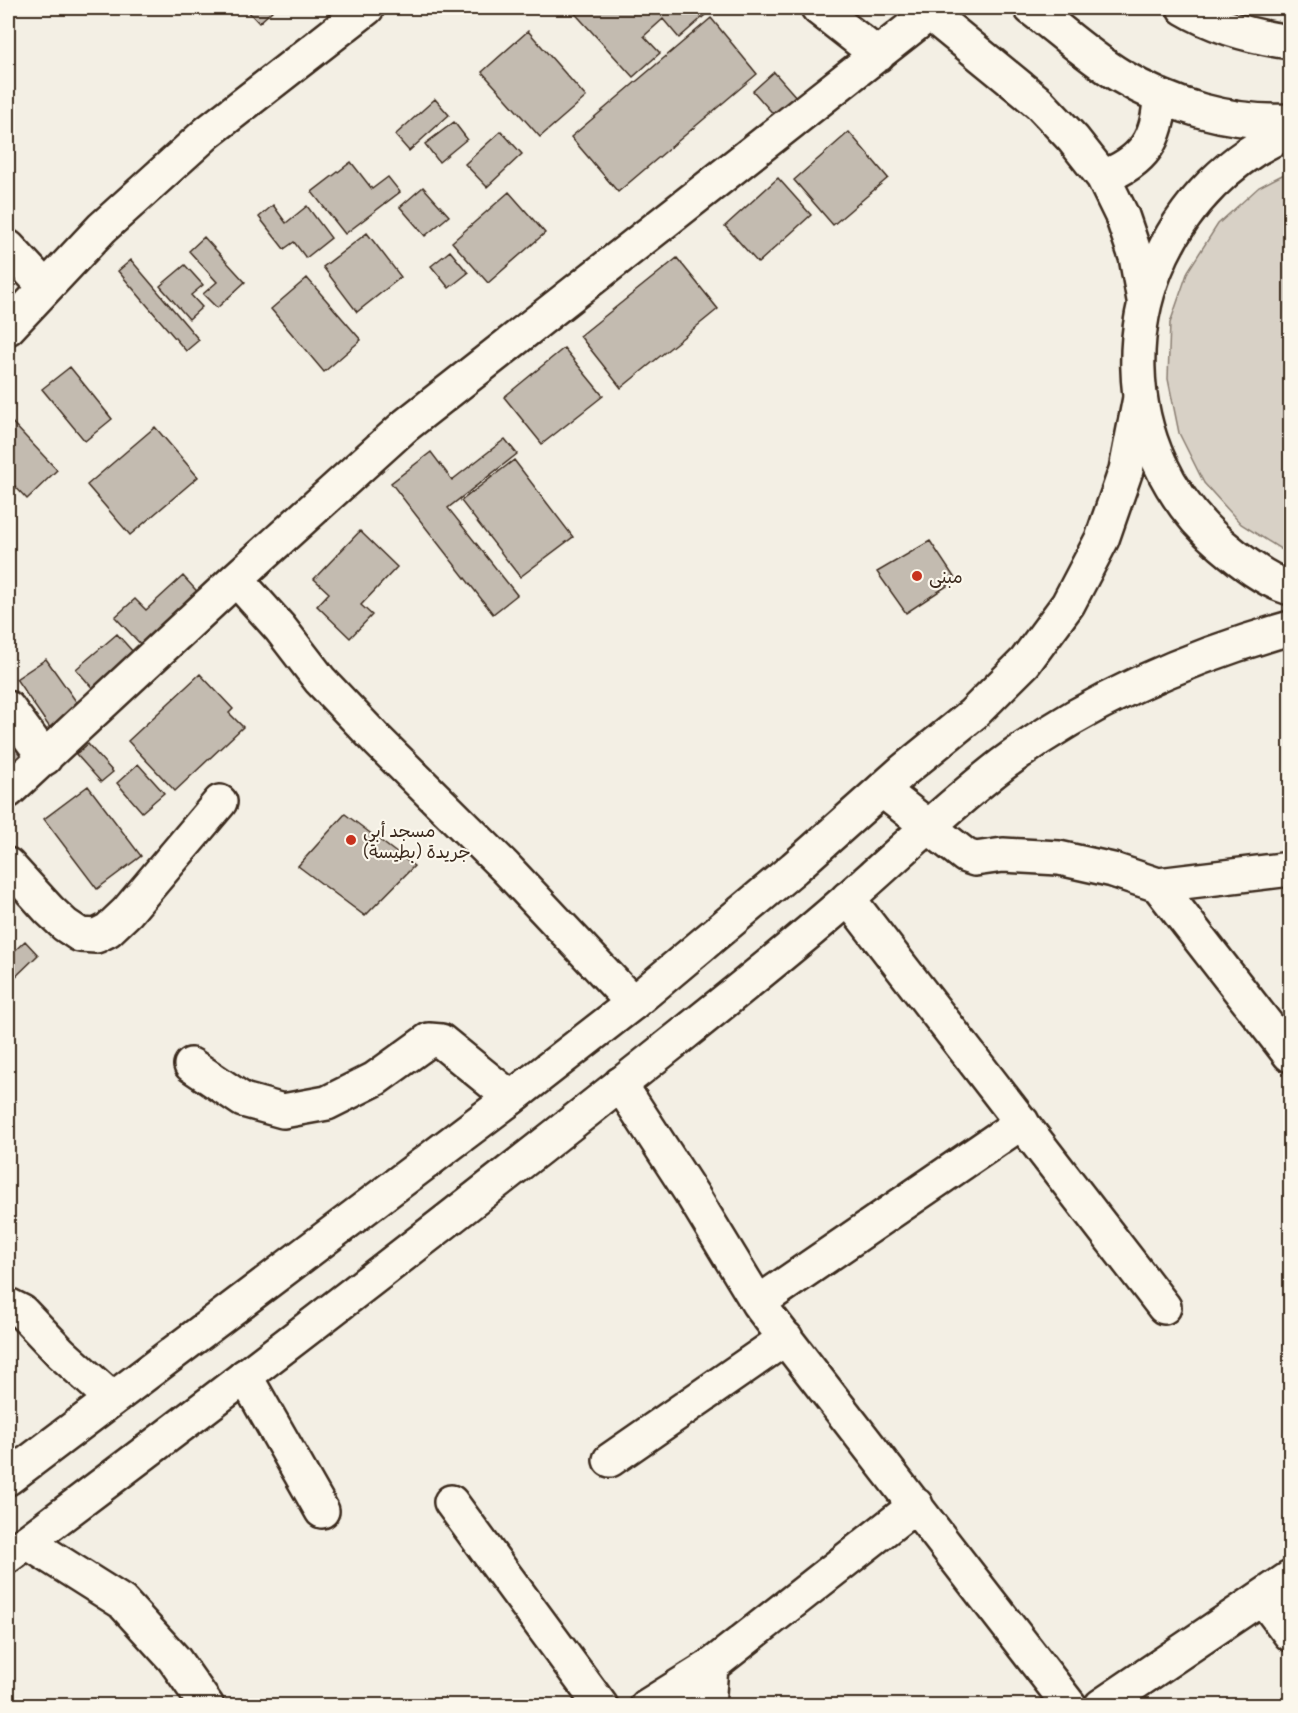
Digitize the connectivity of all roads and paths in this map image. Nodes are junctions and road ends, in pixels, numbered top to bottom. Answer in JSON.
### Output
{"nodes":[{"id":1,"x":367,"y":8,"type":"edge"},
{"id":2,"x":818,"y":8,"type":"edge"},
{"id":3,"x":1031,"y":8,"type":"edge"},
{"id":4,"x":1184,"y":8,"type":"edge"},
{"id":5,"x":927,"y":10,"type":"edge"},
{"id":6,"x":1290,"y":42,"type":"edge"},
{"id":7,"x":878,"y":55,"type":"junction"},
{"id":8,"x":1160,"y":96,"type":"junction"},
{"id":9,"x":1290,"y":121,"type":"edge"},
{"id":10,"x":1290,"y":132,"type":"edge"},
{"id":11,"x":1103,"y":177,"type":"junction"},
{"id":12,"x":8,"y":247,"type":"edge"},
{"id":13,"x":45,"y":287,"type":"junction"},
{"id":14,"x":1144,"y":300,"type":"junction"},
{"id":15,"x":8,"y":328,"type":"edge"},
{"id":16,"x":1140,"y":398,"type":"junction"},
{"id":17,"x":236,"y":579,"type":"junction"},
{"id":18,"x":1290,"y":588,"type":"edge"},
{"id":19,"x":1290,"y":628,"type":"edge"},
{"id":20,"x":8,"y":708,"type":"edge"},
{"id":21,"x":45,"y":758,"type":"junction"},
{"id":22,"x":882,"y":790,"type":"junction"},
{"id":23,"x":8,"y":791,"type":"edge"},
{"id":24,"x":220,"y":802,"type":"dead end"},
{"id":25,"x":928,"y":825,"type":"junction"},
{"id":26,"x":8,"y":865,"type":"edge"},
{"id":27,"x":1290,"y":869,"type":"edge"},
{"id":28,"x":1158,"y":885,"type":"junction"},
{"id":29,"x":848,"y":898,"type":"junction"},
{"id":30,"x":633,"y":1003,"type":"junction"},
{"id":31,"x":1290,"y":1055,"type":"edge"},
{"id":32,"x":190,"y":1065,"type":"dead end"},
{"id":33,"x":620,"y":1084,"type":"junction"},
{"id":34,"x":511,"y":1098,"type":"junction"},
{"id":35,"x":1022,"y":1122,"type":"junction"},
{"id":36,"x":758,"y":1303,"type":"junction"},
{"id":37,"x":8,"y":1305,"type":"edge"},
{"id":38,"x":1164,"y":1307,"type":"dead end"},
{"id":39,"x":786,"y":1338,"type":"junction"},
{"id":40,"x":245,"y":1376,"type":"junction"},
{"id":41,"x":112,"y":1399,"type":"junction"},
{"id":42,"x":610,"y":1460,"type":"dead end"},
{"id":43,"x":8,"y":1478,"type":"edge"},
{"id":44,"x":451,"y":1502,"type":"dead end"},
{"id":45,"x":916,"y":1505,"type":"junction"},
{"id":46,"x":322,"y":1511,"type":"dead end"},
{"id":47,"x":17,"y":1549,"type":"edge"},
{"id":48,"x":1290,"y":1578,"type":"edge"},
{"id":49,"x":1262,"y":1597,"type":"junction"},
{"id":50,"x":1290,"y":1635,"type":"edge"},
{"id":51,"x":711,"y":1666,"type":"junction"},
{"id":52,"x":207,"y":1706,"type":"edge"},
{"id":53,"x":602,"y":1706,"type":"edge"},
{"id":54,"x":647,"y":1706,"type":"edge"},
{"id":55,"x":708,"y":1706,"type":"edge"},
{"id":56,"x":1071,"y":1706,"type":"edge"},
{"id":57,"x":1101,"y":1706,"type":"edge"}],
"edges":[{"from":1,"to":13,"type":"main road"},
{"from":2,"to":7,"type":"main road"},
{"from":3,"to":8,"type":"main road"},
{"from":4,"to":6,"type":"main road"},
{"from":5,"to":7,"type":"main road"},
{"from":5,"to":11,"type":"main road"},
{"from":7,"to":17,"type":"main road"},
{"from":8,"to":9,"type":"main road"},
{"from":8,"to":11,"type":"main road"},
{"from":10,"to":14,"type":"main road"},
{"from":11,"to":14,"type":"main road"},
{"from":12,"to":13,"type":"main road"},
{"from":13,"to":15,"type":"main road"},
{"from":14,"to":16,"type":"main road"},
{"from":16,"to":18,"type":"main road"},
{"from":16,"to":22,"type":"main road"},
{"from":17,"to":21,"type":"main road"},
{"from":17,"to":30,"type":"main road"},
{"from":19,"to":25,"type":"main road"},
{"from":20,"to":21,"type":"main road"},
{"from":21,"to":23,"type":"main road"},
{"from":22,"to":25,"type":"main road"},
{"from":22,"to":30,"type":"main road"},
{"from":24,"to":26,"type":"main road"},
{"from":25,"to":28,"type":"main road"},
{"from":25,"to":29,"type":"main road"},
{"from":27,"to":28,"type":"main road"},
{"from":28,"to":31,"type":"main road"},
{"from":29,"to":33,"type":"main road"},
{"from":29,"to":35,"type":"main road"},
{"from":30,"to":34,"type":"main road"},
{"from":32,"to":34,"type":"main road"},
{"from":33,"to":36,"type":"main road"},
{"from":33,"to":40,"type":"main road"},
{"from":34,"to":41,"type":"main road"},
{"from":35,"to":36,"type":"main road"},
{"from":35,"to":38,"type":"main road"},
{"from":36,"to":39,"type":"main road"},
{"from":37,"to":41,"type":"main road"},
{"from":39,"to":42,"type":"main road"},
{"from":39,"to":45,"type":"main road"},
{"from":40,"to":46,"type":"main road"},
{"from":40,"to":47,"type":"main road"},
{"from":41,"to":43,"type":"main road"},
{"from":44,"to":53,"type":"main road"},
{"from":45,"to":51,"type":"main road"},
{"from":45,"to":56,"type":"main road"},
{"from":47,"to":52,"type":"main road"},
{"from":48,"to":49,"type":"main road"},
{"from":49,"to":50,"type":"main road"},
{"from":49,"to":57,"type":"main road"},
{"from":51,"to":54,"type":"main road"},
{"from":51,"to":55,"type":"main road"}]}
